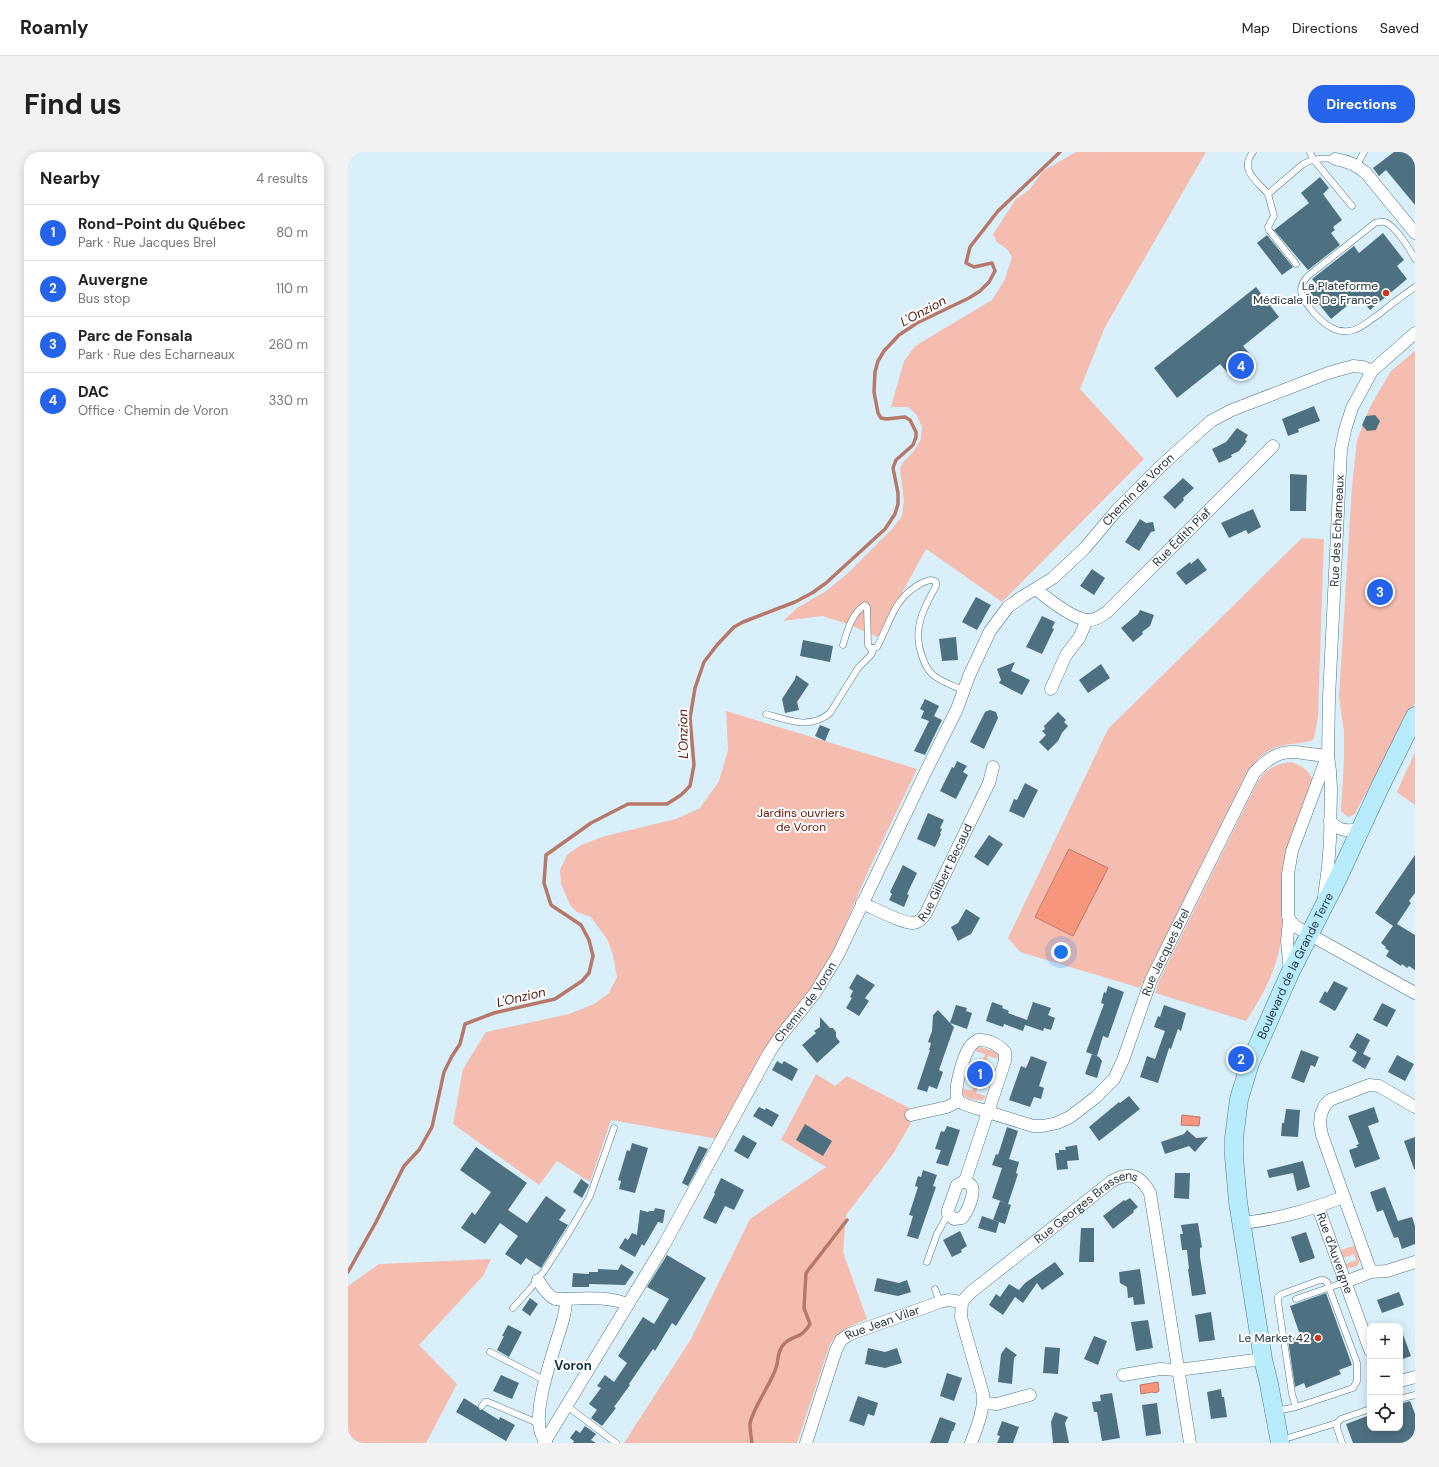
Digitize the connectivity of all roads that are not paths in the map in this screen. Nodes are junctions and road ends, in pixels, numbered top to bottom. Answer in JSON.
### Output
{"nodes":[{"id":1,"x":1253,"y":152,"type":"edge"},
{"id":2,"x":1310,"y":152,"type":"edge"},
{"id":3,"x":1364,"y":152,"type":"edge"},
{"id":4,"x":1313,"y":159,"type":"junction"},
{"id":5,"x":1336,"y":160,"type":"joint"},
{"id":6,"x":1357,"y":165,"type":"junction"},
{"id":7,"x":1268,"y":194,"type":"junction"},
{"id":8,"x":1352,"y":206,"type":"dead end"},
{"id":9,"x":1415,"y":233,"type":"edge"},
{"id":10,"x":1415,"y":259,"type":"edge"},
{"id":11,"x":1296,"y":264,"type":"dead end"},
{"id":12,"x":1415,"y":287,"type":"edge"},
{"id":13,"x":1415,"y":332,"type":"edge"},
{"id":14,"x":1372,"y":372,"type":"junction"},
{"id":15,"x":1273,"y":446,"type":"dead end"},
{"id":16,"x":1036,"y":589,"type":"junction"},
{"id":17,"x":1087,"y":620,"type":"junction"},
{"id":18,"x":843,"y":645,"type":"dead end"},
{"id":19,"x":874,"y":648,"type":"junction"},
{"id":20,"x":1051,"y":689,"type":"dead end"},
{"id":21,"x":964,"y":690,"type":"junction"},
{"id":22,"x":766,"y":714,"type":"dead end"},
{"id":23,"x":1415,"y":716,"type":"edge"},
{"id":24,"x":1328,"y":756,"type":"junction"},
{"id":25,"x":993,"y":767,"type":"dead end"},
{"id":26,"x":1330,"y":821,"type":"junction"},
{"id":27,"x":1361,"y":828,"type":"junction"},
{"id":28,"x":862,"y":904,"type":"junction"},
{"id":29,"x":1321,"y":911,"type":"junction"},
{"id":30,"x":1289,"y":920,"type":"junction"},
{"id":31,"x":1309,"y":934,"type":"junction"},
{"id":32,"x":1290,"y":973,"type":"junction"},
{"id":33,"x":1415,"y":993,"type":"edge"},
{"id":34,"x":958,"y":1101,"type":"junction"},
{"id":35,"x":1415,"y":1107,"type":"edge"},
{"id":36,"x":988,"y":1112,"type":"junction"},
{"id":37,"x":911,"y":1115,"type":"dead end"},
{"id":38,"x":614,"y":1128,"type":"dead end"},
{"id":39,"x":964,"y":1181,"type":"junction"},
{"id":40,"x":1344,"y":1197,"type":"junction"},
{"id":41,"x":1318,"y":1207,"type":"junction"},
{"id":42,"x":948,"y":1214,"type":"junction"},
{"id":43,"x":1241,"y":1223,"type":"junction"},
{"id":44,"x":928,"y":1262,"type":"dead end"},
{"id":45,"x":1415,"y":1262,"type":"edge"},
{"id":46,"x":1371,"y":1272,"type":"junction"},
{"id":47,"x":538,"y":1280,"type":"junction"},
{"id":48,"x":1345,"y":1282,"type":"junction"},
{"id":49,"x":1328,"y":1287,"type":"junction"},
{"id":50,"x":935,"y":1289,"type":"dead end"},
{"id":51,"x":566,"y":1299,"type":"junction"},
{"id":52,"x":1296,"y":1299,"type":"dead end"},
{"id":53,"x":940,"y":1302,"type":"junction"},
{"id":54,"x":962,"y":1302,"type":"junction"},
{"id":55,"x":628,"y":1305,"type":"junction"},
{"id":56,"x":513,"y":1308,"type":"dead end"},
{"id":57,"x":1367,"y":1342,"type":"edge"},
{"id":58,"x":490,"y":1352,"type":"dead end"},
{"id":59,"x":1263,"y":1359,"type":"junction"},
{"id":60,"x":1178,"y":1370,"type":"junction"},
{"id":61,"x":1123,"y":1375,"type":"dead end"},
{"id":62,"x":1415,"y":1377,"type":"edge"},
{"id":63,"x":544,"y":1380,"type":"junction"},
{"id":64,"x":1403,"y":1380,"type":"edge"},
{"id":65,"x":1030,"y":1395,"type":"dead end"},
{"id":66,"x":1415,"y":1395,"type":"edge"},
{"id":67,"x":1403,"y":1398,"type":"edge"},
{"id":68,"x":984,"y":1403,"type":"junction"},
{"id":69,"x":482,"y":1406,"type":"dead end"},
{"id":70,"x":566,"y":1406,"type":"junction"},
{"id":71,"x":1296,"y":1407,"type":"junction"},
{"id":72,"x":1367,"y":1410,"type":"edge"},
{"id":73,"x":1274,"y":1412,"type":"junction"},
{"id":74,"x":539,"y":1422,"type":"junction"},
{"id":75,"x":1337,"y":1423,"type":"junction"},
{"id":76,"x":545,"y":1442,"type":"edge"},
{"id":77,"x":1279,"y":1442,"type":"edge"},
{"id":78,"x":616,"y":1443,"type":"edge"},
{"id":79,"x":806,"y":1443,"type":"edge"},
{"id":80,"x":971,"y":1443,"type":"edge"},
{"id":81,"x":1190,"y":1443,"type":"edge"},
{"id":82,"x":1342,"y":1443,"type":"edge"}],
"edges":[{"from":1,"to":7,"type":"lane"},
{"from":2,"to":4,"type":"lane"},
{"from":3,"to":6,"type":"lane"},
{"from":4,"to":5,"type":"lane"},
{"from":4,"to":7,"type":"lane"},
{"from":4,"to":8,"type":"lane"},
{"from":5,"to":6,"type":"street"},
{"from":6,"to":9,"type":"street"},
{"from":7,"to":11,"type":"lane"},
{"from":10,"to":12,"type":"lane"},
{"from":13,"to":14,"type":"street","name":"Rue des Echarneaux"},
{"from":14,"to":16,"type":"street","name":"Chemin de Voron"},
{"from":14,"to":24,"type":"street","name":"Rue des Echarneaux"},
{"from":15,"to":17,"type":"street","name":"Rue Édith Piaf"},
{"from":16,"to":17,"type":"street"},
{"from":16,"to":21,"type":"street","name":"Chemin de Voron"},
{"from":17,"to":20,"type":"street"},
{"from":18,"to":19,"type":"lane"},
{"from":19,"to":21,"type":"lane"},
{"from":19,"to":22,"type":"lane"},
{"from":21,"to":28,"type":"street","name":"Chemin de Voron"},
{"from":23,"to":27,"type":"street","name":"Boulevard de la Grande Terre"},
{"from":24,"to":26,"type":"street","name":"Rue des Echarneaux"},
{"from":24,"to":30,"type":"street","name":"Rue des Echarneaux"},
{"from":24,"to":36,"type":"street","name":"Rue Jacques Brel"},
{"from":25,"to":28,"type":"street","name":"Rue Gilbert Becaud"},
{"from":26,"to":27,"type":"street"},
{"from":26,"to":29,"type":"street","name":"Rue des Echarneaux"},
{"from":27,"to":29,"type":"street","name":"Boulevard de la Grande Terre"},
{"from":28,"to":55,"type":"street","name":"Chemin de Voron"},
{"from":29,"to":31,"type":"street","name":"Boulevard de la Grande Terre"},
{"from":30,"to":31,"type":"street"},
{"from":30,"to":32,"type":"street","name":"Rue des Echarneaux"},
{"from":31,"to":32,"type":"street","name":"Boulevard de la Grande Terre"},
{"from":31,"to":33,"type":"street"},
{"from":32,"to":43,"type":"street","name":"Boulevard de la Grande Terre"},
{"from":34,"to":36,"type":"street","name":"Rue Jacques Brel"},
{"from":34,"to":36,"type":"street"},
{"from":34,"to":37,"type":"street"},
{"from":35,"to":40,"type":"street"},
{"from":36,"to":39,"type":"street"},
{"from":38,"to":47,"type":"lane"},
{"from":39,"to":42,"type":"street"},
{"from":39,"to":42,"type":"street"},
{"from":40,"to":41,"type":"street"},
{"from":40,"to":46,"type":"street"},
{"from":41,"to":43,"type":"street","name":"Rue d'Auvergne"},
{"from":41,"to":48,"type":"street","name":"Rue d'Auvergne"},
{"from":42,"to":44,"type":"lane"},
{"from":43,"to":59,"type":"street","name":"Boulevard de la Grande Terre"},
{"from":45,"to":46,"type":"street"},
{"from":46,"to":48,"type":"street"},
{"from":47,"to":51,"type":"street"},
{"from":47,"to":56,"type":"lane"},
{"from":48,"to":49,"type":"lane"},
{"from":48,"to":57,"type":"street","name":"Rue d'Auvergne"},
{"from":49,"to":52,"type":"lane"},
{"from":49,"to":71,"type":"lane"},
{"from":49,"to":71,"type":"lane"},
{"from":50,"to":53,"type":"lane"},
{"from":51,"to":55,"type":"street"},
{"from":51,"to":63,"type":"street","name":"Chemin de Voron"},
{"from":53,"to":54,"type":"street","name":"Rue Jean Vilar"},
{"from":53,"to":79,"type":"street","name":"Rue Jean Vilar"},
{"from":54,"to":60,"type":"street","name":"Rue Georges Brassens"},
{"from":54,"to":68,"type":"street"},
{"from":55,"to":70,"type":"street","name":"Chemin de Voron"},
{"from":58,"to":63,"type":"lane"},
{"from":59,"to":60,"type":"street"},
{"from":59,"to":73,"type":"street","name":"Boulevard de la Grande Terre"},
{"from":60,"to":61,"type":"street"},
{"from":60,"to":81,"type":"street","name":"Rue Georges Brassens"},
{"from":62,"to":64,"type":"street"},
{"from":63,"to":74,"type":"street","name":"Chemin de Voron"},
{"from":65,"to":68,"type":"street"},
{"from":66,"to":67,"type":"lane"},
{"from":68,"to":80,"type":"street"},
{"from":69,"to":74,"type":"lane"},
{"from":70,"to":76,"type":"street","name":"Chemin de Voron"},
{"from":70,"to":78,"type":"lane"},
{"from":71,"to":73,"type":"lane"},
{"from":72,"to":75,"type":"lane"},
{"from":73,"to":77,"type":"street","name":"Boulevard de la Grande Terre"},
{"from":74,"to":76,"type":"street","name":"Chemin de Voron"},
{"from":75,"to":77,"type":"lane"},
{"from":75,"to":82,"type":"lane"}]}
